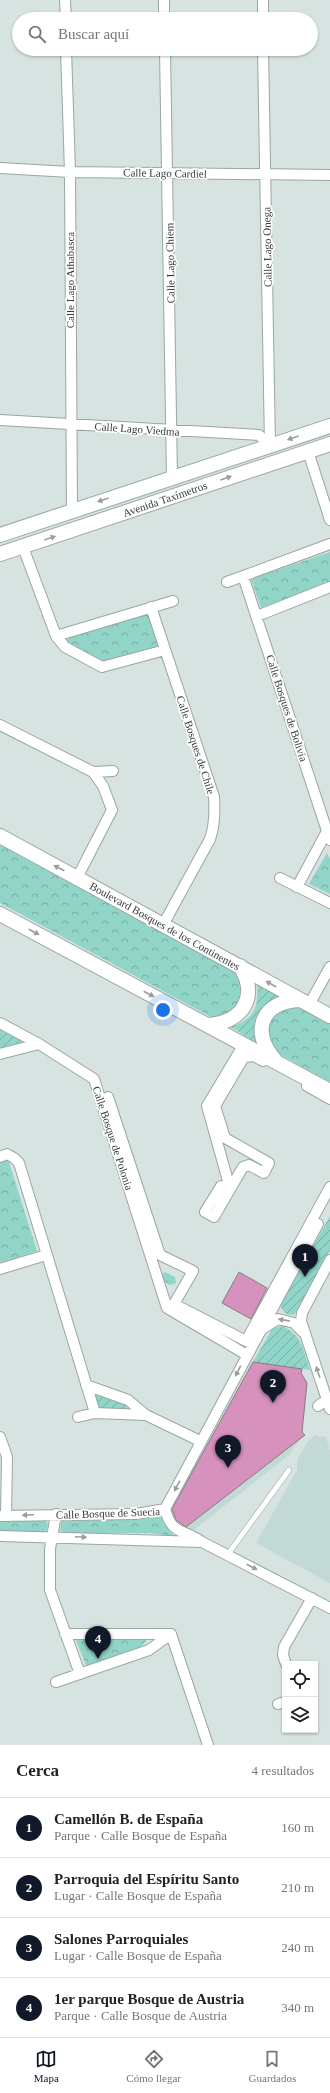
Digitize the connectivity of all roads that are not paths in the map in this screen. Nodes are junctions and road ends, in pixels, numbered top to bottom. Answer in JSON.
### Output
{"nodes":[{"id":1,"x":65,"y":0,"type":"edge"},
{"id":2,"x":164,"y":0,"type":"edge"},
{"id":3,"x":263,"y":0,"type":"edge"},
{"id":4,"x":66,"y":12,"type":"edge"},
{"id":5,"x":164,"y":12,"type":"edge"},
{"id":6,"x":263,"y":12,"type":"edge"},
{"id":7,"x":66,"y":56,"type":"edge"},
{"id":8,"x":165,"y":56,"type":"edge"},
{"id":9,"x":264,"y":56,"type":"edge"},
{"id":10,"x":0,"y":168,"type":"edge"},
{"id":11,"x":70,"y":172,"type":"junction"},
{"id":12,"x":168,"y":174,"type":"junction"},
{"id":13,"x":266,"y":174,"type":"junction"},
{"id":14,"x":330,"y":175,"type":"edge"},
{"id":15,"x":0,"y":420,"type":"edge"},
{"id":16,"x":70,"y":424,"type":"junction"},
{"id":17,"x":330,"y":426,"type":"edge"},
{"id":18,"x":172,"y":431,"type":"junction"},
{"id":19,"x":330,"y":444,"type":"edge"},
{"id":20,"x":270,"y":446,"type":"junction"},
{"id":21,"x":308,"y":451,"type":"junction"},
{"id":22,"x":172,"y":478,"type":"junction"},
{"id":23,"x":132,"y":490,"type":"junction"},
{"id":24,"x":137,"y":508,"type":"junction"},
{"id":25,"x":72,"y":510,"type":"junction"},
{"id":26,"x":330,"y":520,"type":"edge"},
{"id":27,"x":0,"y":535,"type":"edge"},
{"id":28,"x":330,"y":544,"type":"edge"},
{"id":29,"x":24,"y":547,"type":"junction"},
{"id":30,"x":0,"y":554,"type":"edge"},
{"id":31,"x":243,"y":576,"type":"junction"},
{"id":32,"x":227,"y":582,"type":"dead end"},
{"id":33,"x":330,"y":587,"type":"edge"},
{"id":34,"x":173,"y":601,"type":"dead end"},
{"id":35,"x":151,"y":607,"type":"junction"},
{"id":36,"x":257,"y":616,"type":"junction"},
{"id":37,"x":56,"y":636,"type":"junction"},
{"id":38,"x":165,"y":650,"type":"junction"},
{"id":39,"x":0,"y":725,"type":"edge"},
{"id":40,"x":113,"y":771,"type":"dead end"},
{"id":41,"x":92,"y":772,"type":"junction"},
{"id":42,"x":328,"y":835,"type":"edge"},
{"id":43,"x":0,"y":836,"type":"edge"},
{"id":44,"x":77,"y":878,"type":"junction"},
{"id":45,"x":280,"y":878,"type":"dead end"},
{"id":46,"x":298,"y":887,"type":"junction"},
{"id":47,"x":330,"y":903,"type":"edge"},
{"id":48,"x":0,"y":914,"type":"edge"},
{"id":49,"x":163,"y":925,"type":"junction"},
{"id":50,"x":240,"y":966,"type":"junction"},
{"id":51,"x":330,"y":967,"type":"edge"},
{"id":52,"x":305,"y":1003,"type":"junction"},
{"id":53,"x":330,"y":1016,"type":"edge"},
{"id":54,"x":0,"y":1023,"type":"edge"},
{"id":55,"x":209,"y":1025,"type":"junction"},
{"id":56,"x":39,"y":1044,"type":"junction"},
{"id":57,"x":244,"y":1044,"type":"junction"},
{"id":58,"x":0,"y":1054,"type":"edge"},
{"id":59,"x":278,"y":1064,"type":"junction"},
{"id":60,"x":330,"y":1091,"type":"edge"},
{"id":61,"x":108,"y":1097,"type":"dead end"},
{"id":62,"x":330,"y":1099,"type":"edge"},
{"id":63,"x":216,"y":1140,"type":"junction"},
{"id":64,"x":245,"y":1155,"type":"junction"},
{"id":65,"x":0,"y":1157,"type":"edge"},
{"id":66,"x":262,"y":1164,"type":"dead end"},
{"id":67,"x":224,"y":1184,"type":"junction"},
{"id":68,"x":330,"y":1187,"type":"edge"},
{"id":69,"x":330,"y":1201,"type":"edge"},
{"id":70,"x":212,"y":1210,"type":"dead end"},
{"id":71,"x":46,"y":1255,"type":"junction"},
{"id":72,"x":153,"y":1259,"type":"junction"},
{"id":73,"x":330,"y":1260,"type":"edge"},
{"id":74,"x":0,"y":1269,"type":"edge"},
{"id":75,"x":167,"y":1308,"type":"junction"},
{"id":76,"x":260,"y":1330,"type":"junction"},
{"id":77,"x":305,"y":1335,"type":"junction"},
{"id":78,"x":247,"y":1355,"type":"junction"},
{"id":79,"x":86,"y":1385,"type":"junction"},
{"id":80,"x":323,"y":1406,"type":"edge"},
{"id":81,"x":94,"y":1413,"type":"junction"},
{"id":82,"x":146,"y":1415,"type":"junction"},
{"id":83,"x":78,"y":1417,"type":"dead end"},
{"id":84,"x":0,"y":1437,"type":"edge"},
{"id":85,"x":200,"y":1442,"type":"junction"},
{"id":86,"x":289,"y":1470,"type":"dead end"},
{"id":87,"x":165,"y":1509,"type":"junction"},
{"id":88,"x":56,"y":1514,"type":"junction"},
{"id":89,"x":3,"y":1516,"type":"edge"},
{"id":90,"x":0,"y":1536,"type":"edge"},
{"id":91,"x":52,"y":1536,"type":"junction"},
{"id":92,"x":202,"y":1542,"type":"junction"},
{"id":93,"x":228,"y":1554,"type":"junction"},
{"id":94,"x":312,"y":1598,"type":"junction"},
{"id":95,"x":330,"y":1608,"type":"edge"},
{"id":96,"x":65,"y":1634,"type":"junction"},
{"id":97,"x":171,"y":1634,"type":"junction"},
{"id":98,"x":285,"y":1661,"type":"edge"},
{"id":99,"x":80,"y":1674,"type":"junction"},
{"id":100,"x":56,"y":1682,"type":"dead end"},
{"id":101,"x":208,"y":1745,"type":"edge"}],
"edges":[{"from":1,"to":4,"type":"street"},
{"from":2,"to":5,"type":"street"},
{"from":3,"to":6,"type":"street"},
{"from":7,"to":11,"type":"street","name":"Calle Lago Athabasca"},
{"from":8,"to":12,"type":"street","name":"Calle Lago Chiem"},
{"from":9,"to":13,"type":"street","name":"Calle Lago Onega"},
{"from":10,"to":11,"type":"street","name":"Calle Lago Cardiel"},
{"from":11,"to":12,"type":"street","name":"Calle Lago Cardiel"},
{"from":11,"to":16,"type":"street","name":"Calle Lago Athabasca"},
{"from":12,"to":13,"type":"street","name":"Calle Lago Cardiel"},
{"from":12,"to":18,"type":"street","name":"Calle Lago Chiem"},
{"from":13,"to":14,"type":"street","name":"Calle Lago Cardiel"},
{"from":13,"to":20,"type":"street","name":"Calle Lago Onega"},
{"from":15,"to":16,"type":"street","name":"Calle Lago Viedma"},
{"from":16,"to":18,"type":"street","name":"Calle Lago Viedma"},
{"from":16,"to":25,"type":"street","name":"Calle Lago Athabasca"},
{"from":17,"to":20,"type":"street","name":"Avenida Taxímetros","one_way":true},
{"from":18,"to":20,"type":"street","name":"Calle Lago Viedma"},
{"from":18,"to":22,"type":"street","name":"Calle Lago Chiem"},
{"from":19,"to":21,"type":"street","name":"Avenida Taxímetros"},
{"from":20,"to":22,"type":"street","name":"Avenida Taxímetros"},
{"from":24,"to":21,"type":"street","name":"Avenida Taxímetros","one_way":true},
{"from":21,"to":26,"type":"street"},
{"from":22,"to":23,"type":"street","name":"Avenida Taxímetros"},
{"from":23,"to":24,"type":"street"},
{"from":23,"to":25,"type":"street","name":"Avenida Taxímetros","one_way":true},
{"from":29,"to":24,"type":"street","name":"Avenida Taxímetros","one_way":true},
{"from":25,"to":27,"type":"street","name":"Avenida Taxímetros"},
{"from":28,"to":31,"type":"street"},
{"from":29,"to":30,"type":"street","name":"Avenida Taxímetros"},
{"from":29,"to":37,"type":"street"},
{"from":31,"to":32,"type":"street"},
{"from":31,"to":36,"type":"street","name":"Calle Bosques de Bolivia"},
{"from":33,"to":36,"type":"street"},
{"from":34,"to":35,"type":"street"},
{"from":35,"to":37,"type":"street"},
{"from":35,"to":38,"type":"street","name":"Calle Bosques de Chile"},
{"from":36,"to":42,"type":"street","name":"Calle Bosques de Bolivia"},
{"from":37,"to":38,"type":"street"},
{"from":38,"to":49,"type":"street","name":"Calle Bosques de Chile"},
{"from":39,"to":41,"type":"street"},
{"from":40,"to":41,"type":"street"},
{"from":41,"to":44,"type":"street"},
{"from":42,"to":46,"type":"street"},
{"from":44,"to":43,"type":"street","name":"Boulevard Bosques de los Continentes","one_way":true},
{"from":44,"to":49,"type":"street","name":"Boulevard Bosques de los Continentes"},
{"from":45,"to":46,"type":"street"},
{"from":46,"to":47,"type":"street"},
{"from":48,"to":55,"type":"street","one_way":true},
{"from":49,"to":50,"type":"street","name":"Boulevard Bosques de los Continentes"},
{"from":52,"to":50,"type":"street","name":"Boulevard Bosques de los Continentes","one_way":true},
{"from":50,"to":55,"type":"street"},
{"from":51,"to":52,"type":"street"},
{"from":52,"to":53,"type":"street","name":"Boulevard Bosques de los Continentes"},
{"from":52,"to":59,"type":"street"},
{"from":54,"to":56,"type":"street","name":"Calle Bosque de Polonia"},
{"from":55,"to":57,"type":"street"},
{"from":56,"to":58,"type":"street"},
{"from":56,"to":72,"type":"street","name":"Calle Bosque de Polonia"},
{"from":57,"to":59,"type":"street"},
{"from":57,"to":63,"type":"street"},
{"from":59,"to":60,"type":"street"},
{"from":61,"to":68,"type":"street"},
{"from":62,"to":67,"type":"street"},
{"from":63,"to":64,"type":"street"},
{"from":63,"to":67,"type":"street"},
{"from":64,"to":66,"type":"street"},
{"from":64,"to":67,"type":"street"},
{"from":65,"to":71,"type":"street"},
{"from":67,"to":70,"type":"street"},
{"from":69,"to":76,"type":"street"},
{"from":71,"to":74,"type":"street"},
{"from":71,"to":79,"type":"street"},
{"from":72,"to":75,"type":"street","name":"Calle Bosque de Polonia"},
{"from":72,"to":75,"type":"street"},
{"from":73,"to":77,"type":"street"},
{"from":75,"to":78,"type":"street"},
{"from":77,"to":76,"type":"street","one_way":true},
{"from":76,"to":78,"type":"street"},
{"from":80,"to":77,"type":"street","one_way":true},
{"from":78,"to":85,"type":"street","one_way":true},
{"from":79,"to":81,"type":"street"},
{"from":79,"to":82,"type":"street"},
{"from":81,"to":82,"type":"street"},
{"from":81,"to":83,"type":"street"},
{"from":82,"to":85,"type":"street"},
{"from":84,"to":89,"type":"street"},
{"from":85,"to":87,"type":"street","one_way":true},
{"from":86,"to":93,"type":"lane"},
{"from":87,"to":88,"type":"street","name":"Calle Bosque de Suecia"},
{"from":87,"to":92,"type":"street","name":"Calle Bosque de Suecia"},
{"from":88,"to":89,"type":"street","name":"Calle Bosque de Suecia","one_way":true},
{"from":88,"to":91,"type":"street"},
{"from":90,"to":91,"type":"street","name":"Calle Bosque de Suecia"},
{"from":91,"to":92,"type":"street","name":"Calle Bosque de Suecia","one_way":true},
{"from":91,"to":96,"type":"street"},
{"from":92,"to":93,"type":"street","name":"Calle Bosque de Suecia"},
{"from":93,"to":94,"type":"street","name":"Calle Bosque de Suecia","one_way":true},
{"from":94,"to":95,"type":"street","name":"Calle Bosque de Suecia"},
{"from":94,"to":98,"type":"street"},
{"from":96,"to":97,"type":"street"},
{"from":96,"to":99,"type":"street"},
{"from":97,"to":99,"type":"street"},
{"from":97,"to":101,"type":"street"},
{"from":99,"to":100,"type":"street"}]}
